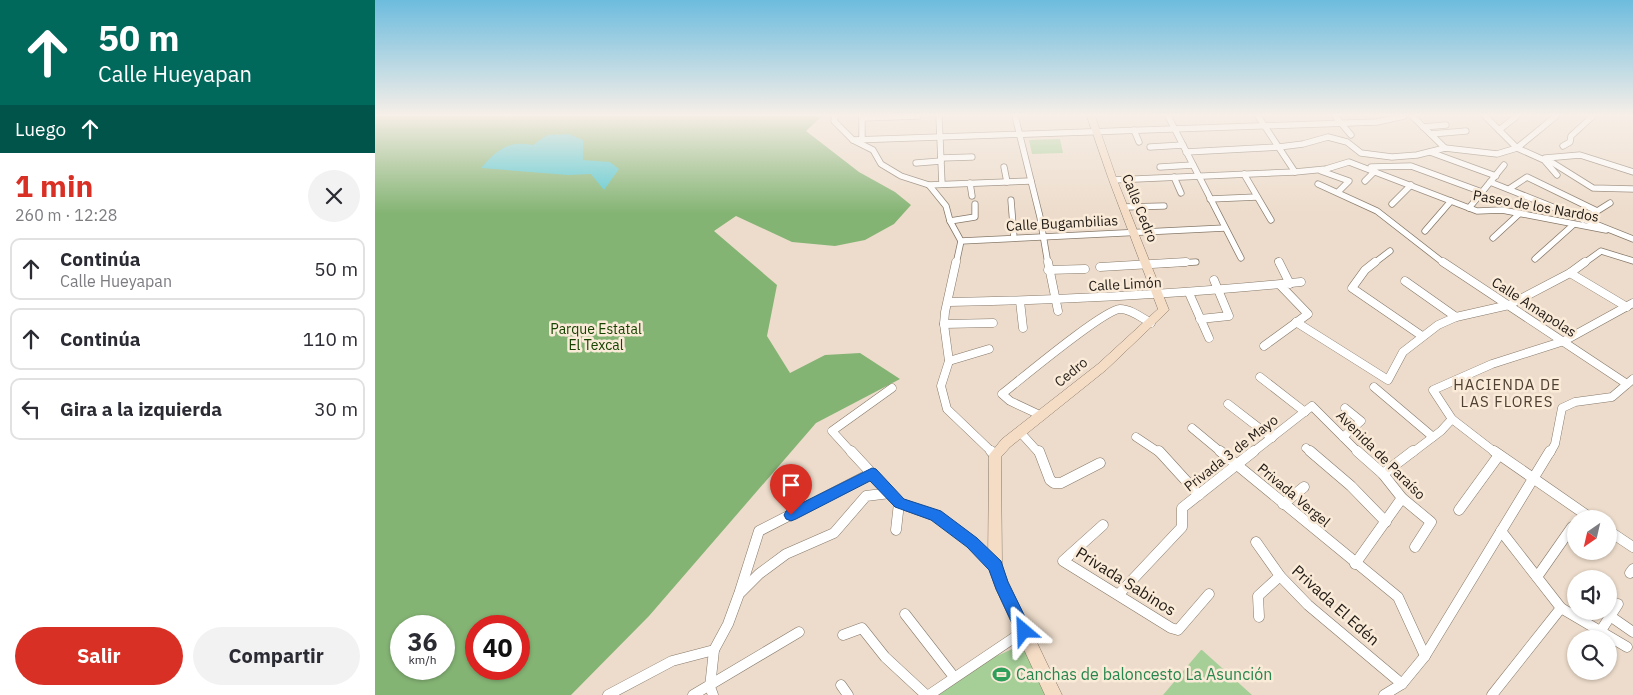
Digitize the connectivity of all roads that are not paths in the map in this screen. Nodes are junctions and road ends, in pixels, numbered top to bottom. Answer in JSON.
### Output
{"nodes":[{"id":1,"x":870,"y":148,"type":"edge"},
{"id":2,"x":941,"y":148,"type":"edge"},
{"id":3,"x":1023,"y":148,"type":"edge"},
{"id":4,"x":1103,"y":148,"type":"edge"},
{"id":5,"x":1184,"y":148,"type":"edge"},
{"id":6,"x":1252,"y":148,"type":"edge"},
{"id":7,"x":1280,"y":148,"type":"edge"},
{"id":8,"x":1355,"y":148,"type":"edge"},
{"id":9,"x":1443,"y":148,"type":"edge"},
{"id":10,"x":1449,"y":148,"type":"edge"},
{"id":11,"x":1516,"y":148,"type":"edge"},
{"id":12,"x":1518,"y":148,"type":"edge"},
{"id":13,"x":1186,"y":152,"type":"junction"},
{"id":14,"x":1430,"y":152,"type":"junction"},
{"id":15,"x":972,"y":157,"type":"dead end"},
{"id":16,"x":941,"y":160,"type":"junction"},
{"id":17,"x":916,"y":163,"type":"dead end"},
{"id":18,"x":1193,"y":165,"type":"junction"},
{"id":19,"x":1504,"y":165,"type":"dead end"},
{"id":20,"x":1004,"y":167,"type":"dead end"},
{"id":21,"x":1160,"y":167,"type":"dead end"},
{"id":22,"x":1368,"y":168,"type":"junction"},
{"id":23,"x":1319,"y":170,"type":"junction"},
{"id":24,"x":1375,"y":171,"type":"junction"},
{"id":25,"x":1295,"y":172,"type":"junction"},
{"id":26,"x":1633,"y":172,"type":"edge"},
{"id":27,"x":1244,"y":174,"type":"junction"},
{"id":28,"x":1557,"y":175,"type":"dead end"},
{"id":29,"x":1199,"y":176,"type":"junction"},
{"id":30,"x":1495,"y":176,"type":"junction"},
{"id":31,"x":1173,"y":177,"type":"junction"},
{"id":32,"x":1113,"y":180,"type":"junction"},
{"id":33,"x":1365,"y":180,"type":"dead end"},
{"id":34,"x":1031,"y":181,"type":"junction"},
{"id":35,"x":1007,"y":182,"type":"junction"},
{"id":36,"x":1490,"y":182,"type":"junction"},
{"id":37,"x":970,"y":183,"type":"junction"},
{"id":38,"x":942,"y":184,"type":"junction"},
{"id":39,"x":1318,"y":184,"type":"dead end"},
{"id":40,"x":929,"y":185,"type":"junction"},
{"id":41,"x":1411,"y":185,"type":"junction"},
{"id":42,"x":1509,"y":189,"type":"junction"},
{"id":43,"x":1633,"y":189,"type":"edge"},
{"id":44,"x":1339,"y":192,"type":"junction"},
{"id":45,"x":1482,"y":192,"type":"junction"},
{"id":46,"x":1181,"y":193,"type":"dead end"},
{"id":47,"x":972,"y":196,"type":"dead end"},
{"id":48,"x":1257,"y":197,"type":"junction"},
{"id":49,"x":1210,"y":199,"type":"junction"},
{"id":50,"x":1011,"y":200,"type":"dead end"},
{"id":51,"x":1451,"y":201,"type":"junction"},
{"id":52,"x":1611,"y":203,"type":"dead end"},
{"id":53,"x":975,"y":204,"type":"dead end"},
{"id":54,"x":1392,"y":204,"type":"dead end"},
{"id":55,"x":1164,"y":206,"type":"dead end"},
{"id":56,"x":1124,"y":207,"type":"junction"},
{"id":57,"x":1469,"y":208,"type":"junction"},
{"id":58,"x":1597,"y":211,"type":"junction"},
{"id":59,"x":1519,"y":214,"type":"junction"},
{"id":60,"x":1271,"y":220,"type":"dead end"},
{"id":61,"x":1583,"y":220,"type":"junction"},
{"id":62,"x":950,"y":221,"type":"junction"},
{"id":63,"x":1573,"y":225,"type":"junction"},
{"id":64,"x":1225,"y":228,"type":"junction"},
{"id":65,"x":1607,"y":230,"type":"junction"},
{"id":66,"x":1135,"y":231,"type":"junction"},
{"id":67,"x":1425,"y":231,"type":"dead end"},
{"id":68,"x":1043,"y":235,"type":"junction"},
{"id":69,"x":1014,"y":238,"type":"junction"},
{"id":70,"x":1493,"y":238,"type":"dead end"},
{"id":71,"x":1633,"y":238,"type":"edge"},
{"id":72,"x":961,"y":241,"type":"junction"},
{"id":73,"x":1390,"y":251,"type":"dead end"},
{"id":74,"x":1241,"y":258,"type":"dead end"},
{"id":75,"x":1535,"y":259,"type":"dead end"},
{"id":76,"x":1278,"y":261,"type":"dead end"},
{"id":77,"x":1633,"y":261,"type":"edge"},
{"id":78,"x":1196,"y":262,"type":"dead end"},
{"id":79,"x":1148,"y":265,"type":"junction"},
{"id":80,"x":1100,"y":267,"type":"dead end"},
{"id":81,"x":1085,"y":269,"type":"dead end"},
{"id":82,"x":1047,"y":270,"type":"junction"},
{"id":83,"x":1570,"y":273,"type":"junction"},
{"id":84,"x":1214,"y":280,"type":"dead end"},
{"id":85,"x":1405,"y":281,"type":"dead end"},
{"id":86,"x":1301,"y":282,"type":"dead end"},
{"id":87,"x":1290,"y":284,"type":"junction"},
{"id":88,"x":1280,"y":285,"type":"junction"},
{"id":89,"x":1219,"y":291,"type":"junction"},
{"id":90,"x":1189,"y":293,"type":"junction"},
{"id":91,"x":1159,"y":295,"type":"junction"},
{"id":92,"x":1055,"y":300,"type":"junction"},
{"id":93,"x":949,"y":302,"type":"junction"},
{"id":94,"x":1020,"y":302,"type":"junction"},
{"id":95,"x":1509,"y":305,"type":"junction"},
{"id":96,"x":1630,"y":305,"type":"edge"},
{"id":97,"x":1163,"y":310,"type":"joint"},
{"id":98,"x":1059,"y":311,"type":"dead end"},
{"id":99,"x":1456,"y":316,"type":"junction"},
{"id":100,"x":1200,"y":318,"type":"junction"},
{"id":101,"x":1296,"y":322,"type":"junction"},
{"id":102,"x":993,"y":323,"type":"dead end"},
{"id":103,"x":944,"y":324,"type":"junction"},
{"id":104,"x":1151,"y":324,"type":"junction"},
{"id":105,"x":1023,"y":328,"type":"dead end"},
{"id":106,"x":1422,"y":336,"type":"junction"},
{"id":107,"x":1209,"y":338,"type":"dead end"},
{"id":108,"x":1564,"y":341,"type":"junction"},
{"id":109,"x":1264,"y":346,"type":"dead end"},
{"id":110,"x":989,"y":349,"type":"dead end"},
{"id":111,"x":949,"y":361,"type":"junction"},
{"id":112,"x":1260,"y":377,"type":"dead end"},
{"id":113,"x":1630,"y":381,"type":"edge"},
{"id":114,"x":892,"y":388,"type":"dead end"},
{"id":115,"x":1374,"y":388,"type":"dead end"},
{"id":116,"x":1228,"y":404,"type":"dead end"},
{"id":117,"x":1345,"y":408,"type":"dead end"},
{"id":118,"x":1309,"y":409,"type":"junction"},
{"id":119,"x":1041,"y":416,"type":"junction"},
{"id":120,"x":1452,"y":419,"type":"junction"},
{"id":121,"x":1192,"y":428,"type":"dead end"},
{"id":122,"x":1020,"y":432,"type":"junction"},
{"id":123,"x":1343,"y":436,"type":"junction"},
{"id":124,"x":1136,"y":437,"type":"dead end"},
{"id":125,"x":1433,"y":437,"type":"junction"},
{"id":126,"x":1272,"y":438,"type":"junction"},
{"id":127,"x":1307,"y":448,"type":"dead end"},
{"id":128,"x":995,"y":454,"type":"junction"},
{"id":129,"x":1499,"y":456,"type":"junction"},
{"id":130,"x":1100,"y":463,"type":"dead end"},
{"id":131,"x":1236,"y":465,"type":"junction"},
{"id":132,"x":872,"y":474,"type":"junction"},
{"id":133,"x":1383,"y":474,"type":"junction"},
{"id":134,"x":1535,"y":479,"type":"junction"},
{"id":135,"x":1304,"y":486,"type":"dead end"},
{"id":136,"x":890,"y":493,"type":"junction"},
{"id":137,"x":1199,"y":495,"type":"junction"},
{"id":138,"x":1402,"y":498,"type":"junction"},
{"id":139,"x":899,"y":503,"type":"junction"},
{"id":140,"x":1283,"y":504,"type":"junction"},
{"id":141,"x":1459,"y":510,"type":"dead end"},
{"id":142,"x":1579,"y":510,"type":"edge"},
{"id":143,"x":1386,"y":522,"type":"junction"},
{"id":144,"x":1103,"y":525,"type":"dead end"},
{"id":145,"x":896,"y":530,"type":"dead end"},
{"id":146,"x":1501,"y":531,"type":"junction"},
{"id":147,"x":1567,"y":534,"type":"edge"},
{"id":148,"x":1617,"y":536,"type":"edge"},
{"id":149,"x":1256,"y":542,"type":"dead end"},
{"id":150,"x":1415,"y":547,"type":"dead end"},
{"id":151,"x":1633,"y":547,"type":"edge"},
{"id":152,"x":1355,"y":564,"type":"junction"},
{"id":153,"x":995,"y":566,"type":"junction"},
{"id":154,"x":1280,"y":576,"type":"junction"},
{"id":155,"x":1537,"y":577,"type":"junction"},
{"id":156,"x":739,"y":594,"type":"junction"},
{"id":157,"x":1119,"y":594,"type":"junction"},
{"id":158,"x":1209,"y":594,"type":"dead end"},
{"id":159,"x":1561,"y":608,"type":"junction"},
{"id":160,"x":905,"y":614,"type":"dead end"},
{"id":161,"x":1259,"y":617,"type":"dead end"},
{"id":162,"x":1616,"y":620,"type":"edge"},
{"id":163,"x":1597,"y":630,"type":"edge"},
{"id":164,"x":1024,"y":631,"type":"junction"},
{"id":165,"x":799,"y":632,"type":"dead end"},
{"id":166,"x":1633,"y":632,"type":"edge"},
{"id":167,"x":843,"y":635,"type":"dead end"},
{"id":168,"x":1617,"y":641,"type":"edge"},
{"id":169,"x":1627,"y":647,"type":"dead end"},
{"id":170,"x":714,"y":650,"type":"junction"},
{"id":171,"x":1425,"y":656,"type":"junction"},
{"id":172,"x":954,"y":677,"type":"junction"},
{"id":173,"x":1402,"y":684,"type":"junction"},
{"id":174,"x":841,"y":685,"type":"dead end"},
{"id":175,"x":711,"y":691,"type":"edge"},
{"id":176,"x":1390,"y":694,"type":"edge"},
{"id":177,"x":608,"y":695,"type":"edge"},
{"id":178,"x":693,"y":695,"type":"edge"},
{"id":179,"x":848,"y":695,"type":"edge"},
{"id":180,"x":927,"y":695,"type":"edge"},
{"id":181,"x":1054,"y":695,"type":"edge"},
{"id":182,"x":1492,"y":695,"type":"edge"}],
"edges":[{"from":1,"to":40,"type":"street"},
{"from":2,"to":16,"type":"street"},
{"from":3,"to":34,"type":"street"},
{"from":4,"to":32,"type":"street","name":"Calle Cedro"},
{"from":5,"to":13,"type":"street"},
{"from":6,"to":13,"type":"street"},
{"from":7,"to":25,"type":"street"},
{"from":8,"to":14,"type":"street"},
{"from":9,"to":14,"type":"street"},
{"from":10,"to":11,"type":"street"},
{"from":12,"to":28,"type":"street"},
{"from":13,"to":18,"type":"street"},
{"from":14,"to":30,"type":"street"},
{"from":15,"to":16,"type":"street"},
{"from":16,"to":17,"type":"street"},
{"from":16,"to":38,"type":"street"},
{"from":18,"to":21,"type":"street"},
{"from":18,"to":29,"type":"street"},
{"from":19,"to":30,"type":"street"},
{"from":20,"to":35,"type":"street"},
{"from":22,"to":23,"type":"street","name":"Paseo de los Nardos"},
{"from":22,"to":24,"type":"street","name":"Paseo de los Nardos"},
{"from":22,"to":45,"type":"street"},
{"from":23,"to":25,"type":"street"},
{"from":23,"to":44,"type":"street"},
{"from":24,"to":33,"type":"street"},
{"from":24,"to":41,"type":"street","name":"Paseo de los Nardos"},
{"from":25,"to":27,"type":"street"},
{"from":26,"to":43,"type":"street"},
{"from":27,"to":29,"type":"street"},
{"from":27,"to":48,"type":"street"},
{"from":29,"to":31,"type":"street"},
{"from":29,"to":49,"type":"street"},
{"from":30,"to":36,"type":"street"},
{"from":31,"to":32,"type":"street"},
{"from":31,"to":46,"type":"street"},
{"from":32,"to":56,"type":"street","name":"Calle Cedro"},
{"from":34,"to":35,"type":"street"},
{"from":34,"to":68,"type":"street"},
{"from":35,"to":37,"type":"street"},
{"from":36,"to":42,"type":"street"},
{"from":36,"to":45,"type":"street"},
{"from":37,"to":38,"type":"street"},
{"from":37,"to":47,"type":"street"},
{"from":38,"to":40,"type":"street"},
{"from":39,"to":44,"type":"street","name":"Calle Amapolas"},
{"from":40,"to":62,"type":"street"},
{"from":41,"to":51,"type":"street","name":"Paseo de los Nardos"},
{"from":41,"to":54,"type":"street"},
{"from":42,"to":58,"type":"street"},
{"from":42,"to":61,"type":"street"},
{"from":44,"to":95,"type":"street","name":"Calle Amapolas"},
{"from":45,"to":57,"type":"street"},
{"from":48,"to":49,"type":"street"},
{"from":48,"to":60,"type":"street"},
{"from":49,"to":64,"type":"street"},
{"from":50,"to":69,"type":"street"},
{"from":51,"to":57,"type":"street","name":"Paseo de los Nardos"},
{"from":51,"to":67,"type":"street"},
{"from":52,"to":58,"type":"street"},
{"from":53,"to":62,"type":"street"},
{"from":55,"to":56,"type":"street"},
{"from":56,"to":66,"type":"street","name":"Calle Cedro"},
{"from":57,"to":59,"type":"street","name":"Paseo de los Nardos"},
{"from":58,"to":61,"type":"street"},
{"from":59,"to":63,"type":"street","name":"Paseo de los Nardos"},
{"from":59,"to":70,"type":"street"},
{"from":61,"to":65,"type":"street"},
{"from":62,"to":72,"type":"street"},
{"from":63,"to":65,"type":"street","name":"Paseo de los Nardos"},
{"from":63,"to":75,"type":"street"},
{"from":64,"to":66,"type":"street","name":"Calle Bugambilias"},
{"from":64,"to":74,"type":"street"},
{"from":65,"to":71,"type":"street"},
{"from":66,"to":68,"type":"street","name":"Calle Bugambilias"},
{"from":66,"to":79,"type":"street","name":"Calle Cedro"},
{"from":68,"to":69,"type":"street","name":"Calle Bugambilias"},
{"from":68,"to":82,"type":"street"},
{"from":69,"to":72,"type":"street","name":"Calle Bugambilias"},
{"from":72,"to":93,"type":"street"},
{"from":73,"to":106,"type":"street"},
{"from":76,"to":87,"type":"street"},
{"from":77,"to":83,"type":"street"},
{"from":78,"to":79,"type":"street"},
{"from":79,"to":80,"type":"street"},
{"from":79,"to":91,"type":"street","name":"Calle Cedro"},
{"from":81,"to":82,"type":"street"},
{"from":82,"to":92,"type":"street"},
{"from":83,"to":95,"type":"street"},
{"from":83,"to":96,"type":"street"},
{"from":84,"to":89,"type":"street"},
{"from":85,"to":99,"type":"street"},
{"from":86,"to":87,"type":"street","name":"Calle Limón"},
{"from":87,"to":88,"type":"street","name":"Calle Limón"},
{"from":88,"to":89,"type":"street","name":"Calle Limón"},
{"from":88,"to":101,"type":"street"},
{"from":89,"to":90,"type":"street","name":"Calle Limón"},
{"from":89,"to":100,"type":"street"},
{"from":90,"to":91,"type":"street","name":"Calle Limón"},
{"from":90,"to":100,"type":"street"},
{"from":91,"to":92,"type":"street","name":"Calle Limón"},
{"from":91,"to":97,"type":"street","name":"Calle Cedro"},
{"from":92,"to":94,"type":"street","name":"Calle Limón"},
{"from":92,"to":98,"type":"street"},
{"from":93,"to":94,"type":"street","name":"Calle Limón"},
{"from":93,"to":103,"type":"street"},
{"from":94,"to":105,"type":"street"},
{"from":95,"to":99,"type":"street"},
{"from":95,"to":108,"type":"street","name":"Calle Amapolas"},
{"from":96,"to":108,"type":"street"},
{"from":97,"to":104,"type":"street","name":"Cedro"},
{"from":99,"to":106,"type":"street"},
{"from":100,"to":107,"type":"street"},
{"from":101,"to":106,"type":"street"},
{"from":101,"to":109,"type":"street"},
{"from":102,"to":103,"type":"street"},
{"from":103,"to":111,"type":"street"},
{"from":104,"to":119,"type":"street","name":"Cedro"},
{"from":104,"to":119,"type":"street"},
{"from":108,"to":113,"type":"street","name":"Calle Amapolas"},
{"from":108,"to":120,"type":"street"},
{"from":110,"to":111,"type":"street"},
{"from":111,"to":128,"type":"street"},
{"from":112,"to":118,"type":"street","name":"Avenida de Paraíso"},
{"from":113,"to":134,"type":"street"},
{"from":114,"to":132,"type":"street"},
{"from":115,"to":125,"type":"street"},
{"from":116,"to":126,"type":"street"},
{"from":117,"to":123,"type":"street"},
{"from":118,"to":123,"type":"street","name":"Avenida de Paraíso"},
{"from":118,"to":126,"type":"street","name":"Privada 3 de Mayo"},
{"from":119,"to":122,"type":"street","name":"Cedro"},
{"from":120,"to":125,"type":"street"},
{"from":120,"to":129,"type":"street"},
{"from":121,"to":131,"type":"street","name":"Privada Vergel"},
{"from":122,"to":128,"type":"street","name":"Cedro"},
{"from":122,"to":130,"type":"street"},
{"from":123,"to":133,"type":"street","name":"Avenida de Paraíso"},
{"from":124,"to":137,"type":"street"},
{"from":125,"to":133,"type":"street"},
{"from":126,"to":131,"type":"street","name":"Privada 3 de Mayo"},
{"from":127,"to":143,"type":"street"},
{"from":128,"to":153,"type":"street"},
{"from":129,"to":134,"type":"street"},
{"from":129,"to":141,"type":"street"},
{"from":131,"to":137,"type":"street","name":"Privada 3 de Mayo"},
{"from":131,"to":140,"type":"street","name":"Privada Vergel"},
{"from":132,"to":136,"type":"street"},
{"from":132,"to":156,"type":"street"},
{"from":133,"to":138,"type":"street","name":"Avenida de Paraíso"},
{"from":134,"to":142,"type":"street"},
{"from":134,"to":146,"type":"street"},
{"from":135,"to":140,"type":"street"},
{"from":136,"to":139,"type":"street"},
{"from":136,"to":156,"type":"street"},
{"from":137,"to":157,"type":"street","name":"Privada 3 de Mayo"},
{"from":138,"to":143,"type":"street"},
{"from":138,"to":150,"type":"street","name":"Avenida de Paraíso"},
{"from":139,"to":145,"type":"street"},
{"from":139,"to":153,"type":"street"},
{"from":140,"to":152,"type":"street","name":"Privada Vergel"},
{"from":143,"to":152,"type":"street"},
{"from":144,"to":157,"type":"street","name":"Privada Sabinos"},
{"from":146,"to":155,"type":"street"},
{"from":146,"to":171,"type":"street"},
{"from":147,"to":155,"type":"street"},
{"from":148,"to":151,"type":"street"},
{"from":149,"to":154,"type":"street","name":"Privada El Edén"},
{"from":152,"to":171,"type":"street","name":"Privada Vergel"},
{"from":153,"to":164,"type":"street"},
{"from":154,"to":161,"type":"street"},
{"from":154,"to":173,"type":"street","name":"Privada El Edén"},
{"from":155,"to":159,"type":"street"},
{"from":156,"to":170,"type":"street"},
{"from":157,"to":158,"type":"street","name":"Privada Sabinos"},
{"from":159,"to":163,"type":"street"},
{"from":159,"to":182,"type":"street"},
{"from":160,"to":172,"type":"street"},
{"from":162,"to":166,"type":"street"},
{"from":164,"to":172,"type":"street"},
{"from":164,"to":181,"type":"street"},
{"from":165,"to":175,"type":"street"},
{"from":167,"to":180,"type":"street"},
{"from":168,"to":169,"type":"street"},
{"from":170,"to":175,"type":"street"},
{"from":170,"to":177,"type":"street"},
{"from":171,"to":173,"type":"street"},
{"from":172,"to":180,"type":"street"},
{"from":173,"to":176,"type":"street"},
{"from":174,"to":179,"type":"street"},
{"from":175,"to":178,"type":"street"}]}
